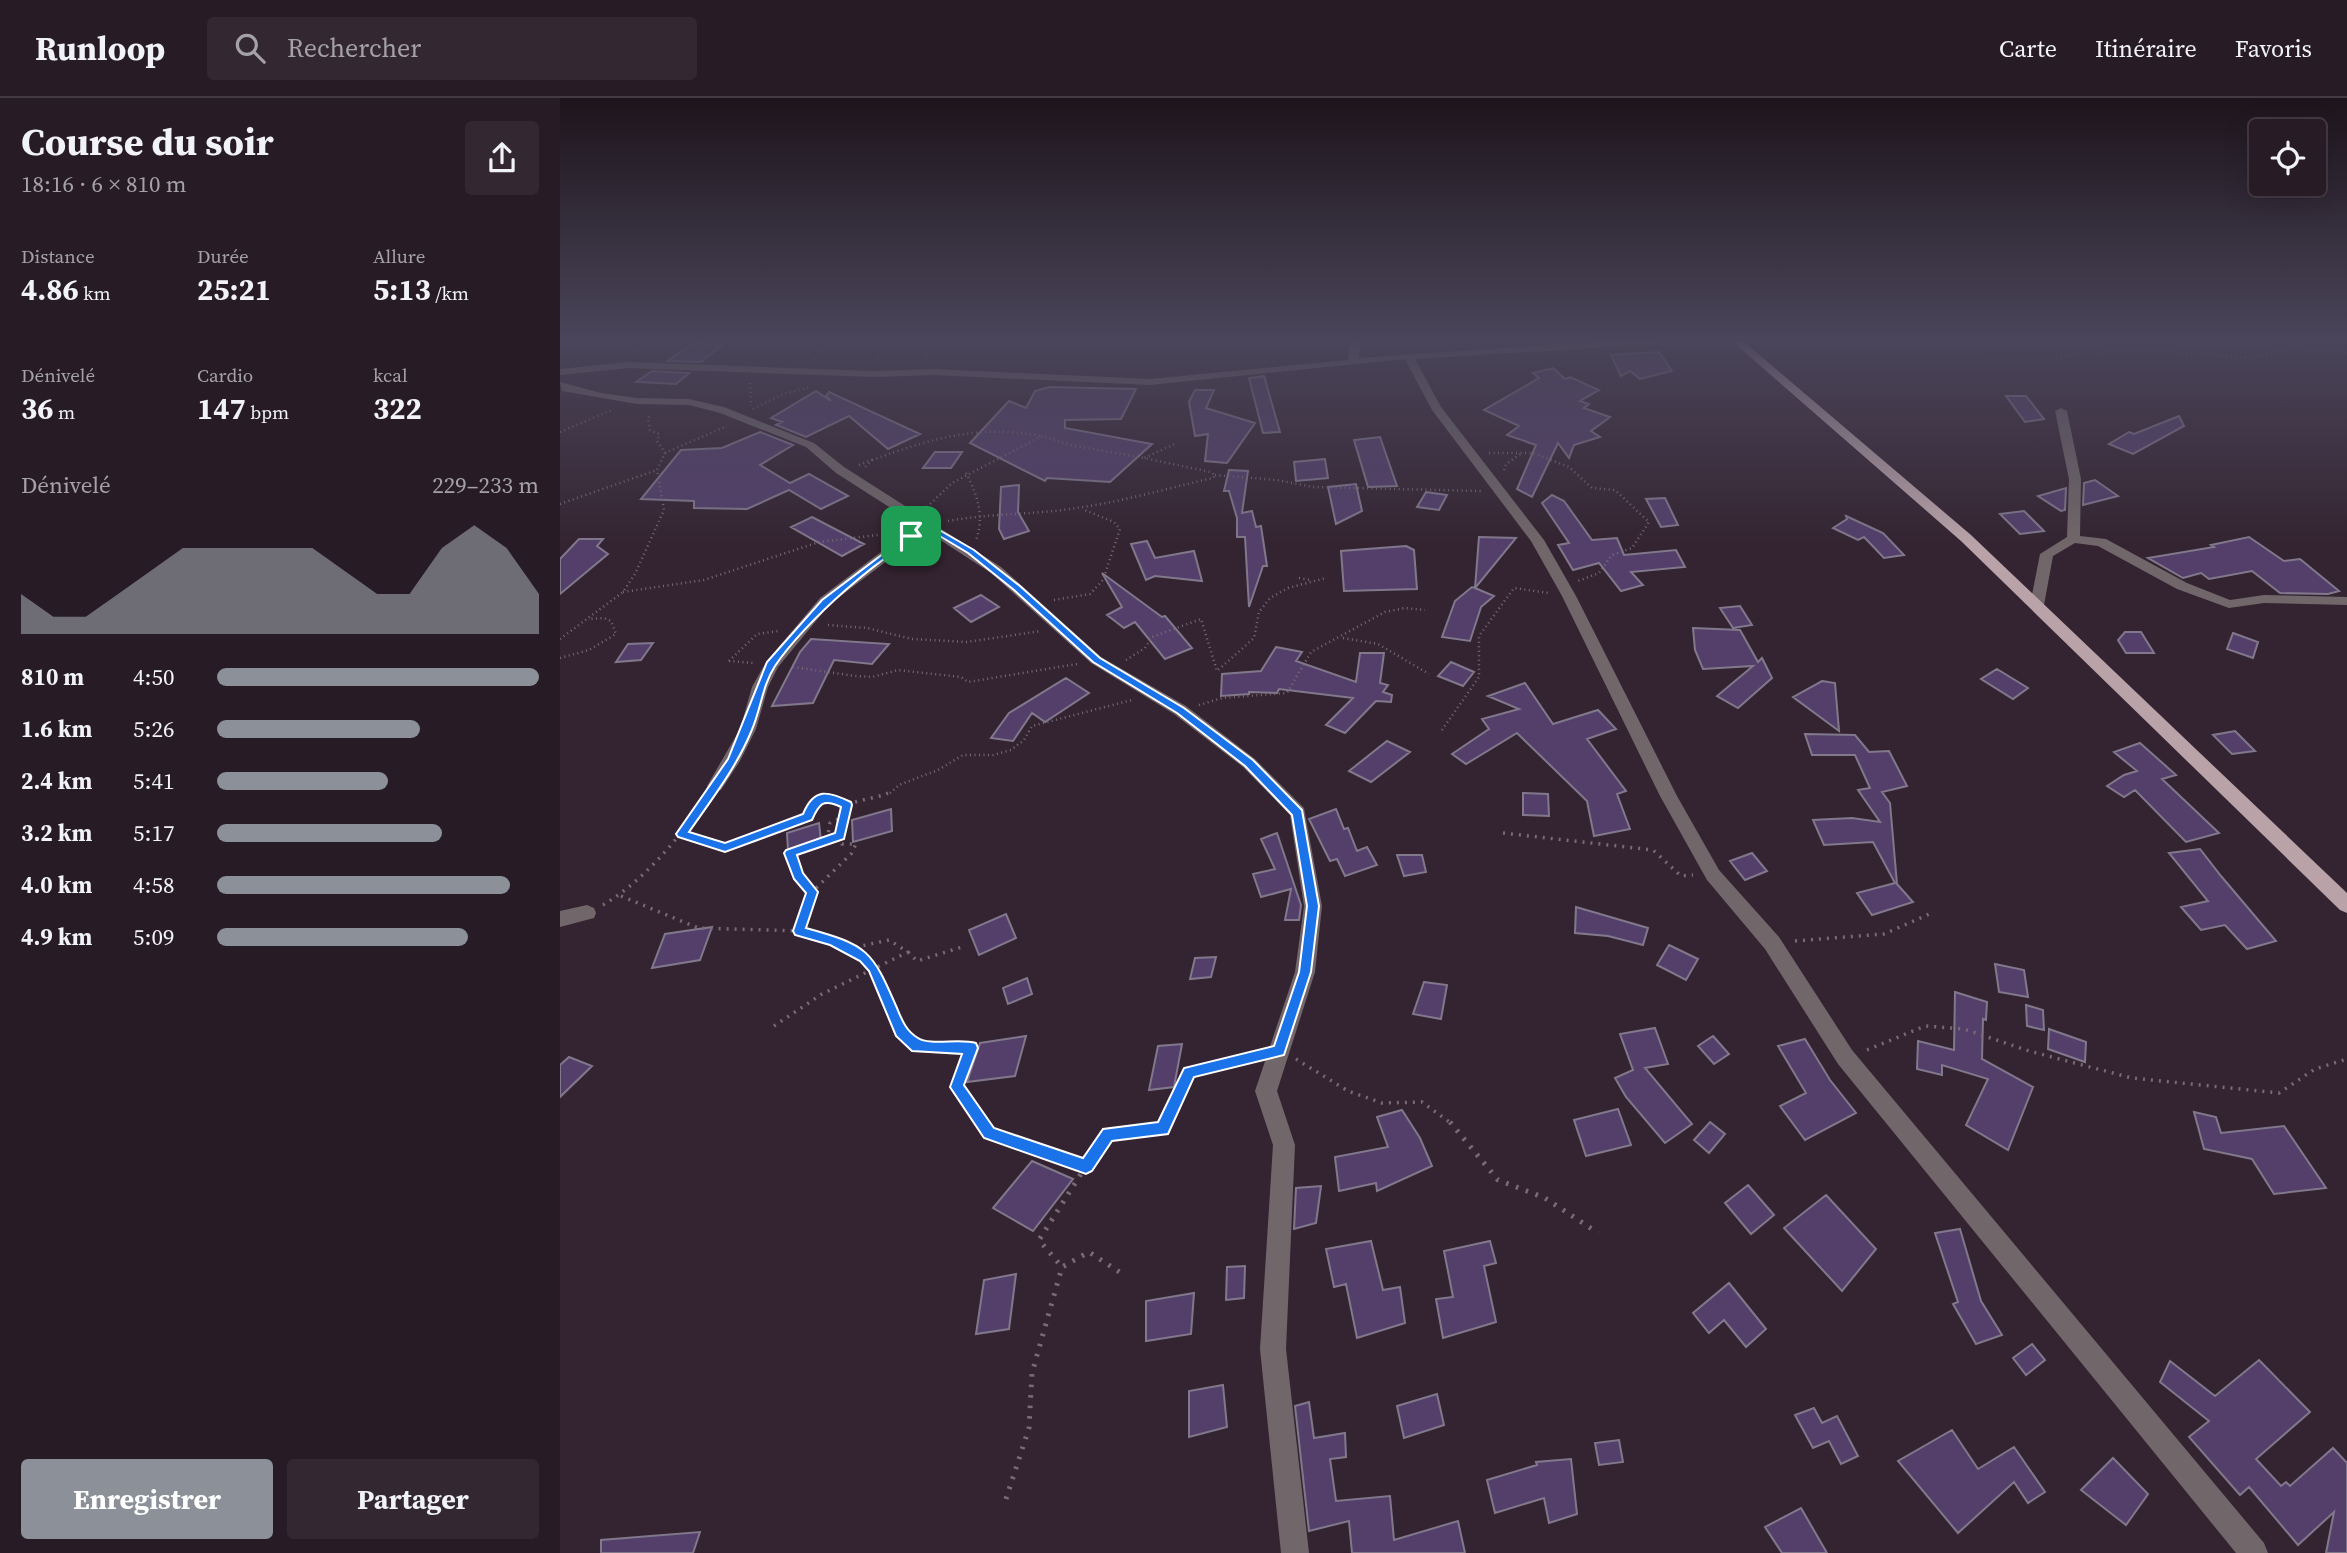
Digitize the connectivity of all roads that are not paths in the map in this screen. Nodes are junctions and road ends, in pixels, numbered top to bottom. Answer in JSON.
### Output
{"nodes":[{"id":1,"x":719,"y":409,"type":"edge"},
{"id":2,"x":1437,"y":409,"type":"edge"},
{"id":3,"x":1816,"y":409,"type":"edge"},
{"id":4,"x":2061,"y":411,"type":"dead end"},
{"id":5,"x":926,"y":525,"type":"junction"},
{"id":6,"x":2073,"y":539,"type":"junction"},
{"id":7,"x":2347,"y":601,"type":"edge"},
{"id":8,"x":2037,"y":605,"type":"junction"},
{"id":9,"x":715,"y":786,"type":"road end"},
{"id":10,"x":2347,"y":905,"type":"edge"},
{"id":11,"x":587,"y":913,"type":"road end"},
{"id":12,"x":560,"y":919,"type":"edge"},
{"id":13,"x":1295,"y":1553,"type":"edge"},
{"id":14,"x":2255,"y":1553,"type":"edge"}],
"edges":[{"from":1,"to":5,"type":"street"},
{"from":2,"to":14,"type":"street"},
{"from":3,"to":8,"type":"main road"},
{"from":4,"to":6,"type":"street"},
{"from":5,"to":9,"type":"street"},
{"from":5,"to":13,"type":"street"},
{"from":6,"to":7,"type":"street"},
{"from":6,"to":8,"type":"street"},
{"from":8,"to":10,"type":"main road"},
{"from":11,"to":12,"type":"street"}]}
